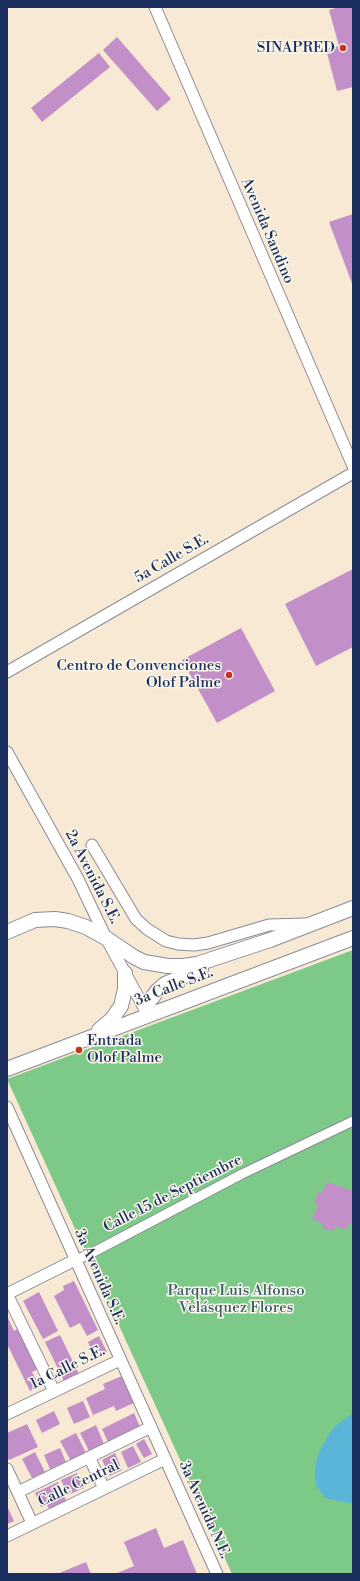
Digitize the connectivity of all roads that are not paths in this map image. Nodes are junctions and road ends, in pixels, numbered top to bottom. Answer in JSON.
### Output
{"nodes":[{"id":1,"x":155,"y":7,"type":"edge"},
{"id":2,"x":353,"y":466,"type":"edge"},
{"id":3,"x":353,"y":473,"type":"edge"},
{"id":4,"x":7,"y":672,"type":"edge"},
{"id":5,"x":7,"y":752,"type":"edge"},
{"id":6,"x":92,"y":845,"type":"dead end"},
{"id":7,"x":353,"y":908,"type":"edge"},
{"id":8,"x":314,"y":923,"type":"junction"},
{"id":9,"x":7,"y":932,"type":"edge"},
{"id":10,"x":106,"y":938,"type":"junction"},
{"id":11,"x":353,"y":938,"type":"edge"},
{"id":12,"x":270,"y":940,"type":"junction"},
{"id":13,"x":125,"y":973,"type":"junction"},
{"id":14,"x":148,"y":1015,"type":"junction"},
{"id":15,"x":84,"y":1040,"type":"junction"},
{"id":16,"x":7,"y":1069,"type":"edge"},
{"id":17,"x":7,"y":1107,"type":"edge"},
{"id":18,"x":353,"y":1121,"type":"edge"},
{"id":19,"x":75,"y":1260,"type":"junction"},
{"id":20,"x":7,"y":1294,"type":"edge"},
{"id":21,"x":120,"y":1360,"type":"junction"},
{"id":22,"x":54,"y":1391,"type":"junction"},
{"id":23,"x":7,"y":1414,"type":"edge"},
{"id":24,"x":150,"y":1427,"type":"junction"},
{"id":25,"x":89,"y":1457,"type":"junction"},
{"id":26,"x":165,"y":1459,"type":"junction"},
{"id":27,"x":7,"y":1469,"type":"edge"},
{"id":28,"x":104,"y":1488,"type":"junction"},
{"id":29,"x":18,"y":1492,"type":"junction"},
{"id":30,"x":32,"y":1524,"type":"junction"},
{"id":31,"x":7,"y":1536,"type":"edge"},
{"id":32,"x":216,"y":1574,"type":"edge"}],
"edges":[{"from":1,"to":2,"type":"street","name":"Avenida Sandino"},
{"from":3,"to":4,"type":"street","name":"5a Calle S.E."},
{"from":5,"to":10,"type":"street","name":"2a Avenida S.E."},
{"from":6,"to":8,"type":"street"},
{"from":7,"to":8,"type":"street","name":"3a Calle S.E."},
{"from":8,"to":12,"type":"street","name":"3a Calle S.E."},
{"from":9,"to":10,"type":"street","name":"3a Calle S.E."},
{"from":10,"to":12,"type":"street","name":"3a Calle S.E."},
{"from":10,"to":13,"type":"street","name":"2a Avenida S.E."},
{"from":11,"to":14,"type":"street","name":"3a Calle S.E."},
{"from":12,"to":14,"type":"street"},
{"from":13,"to":14,"type":"street","name":"2a Avenida S.E."},
{"from":13,"to":15,"type":"street"},
{"from":14,"to":15,"type":"street","name":"3a Calle S.E."},
{"from":15,"to":16,"type":"street","name":"3a Calle S.E."},
{"from":17,"to":19,"type":"street","name":"3a Avenida S.E."},
{"from":18,"to":19,"type":"street","name":"Calle 15 de Septiembre"},
{"from":19,"to":20,"type":"street","name":"Calle 15 de Septiembre"},
{"from":19,"to":21,"type":"street","name":"3a Avenida S.E."},
{"from":20,"to":22,"type":"street"},
{"from":21,"to":22,"type":"street","name":"1a Calle S.E."},
{"from":21,"to":24,"type":"street","name":"3a Avenida S.E."},
{"from":22,"to":23,"type":"street","name":"1a Calle S.E."},
{"from":24,"to":25,"type":"street"},
{"from":24,"to":26,"type":"street","name":"3a Avenida S.E."},
{"from":25,"to":28,"type":"street"},
{"from":25,"to":29,"type":"street"},
{"from":26,"to":28,"type":"street","name":"Calle Central"},
{"from":26,"to":32,"type":"street","name":"3a Avenida N.E."},
{"from":27,"to":29,"type":"street"},
{"from":28,"to":30,"type":"street","name":"Calle Central"},
{"from":29,"to":30,"type":"street"},
{"from":30,"to":31,"type":"street","name":"Calle Central"}]}
